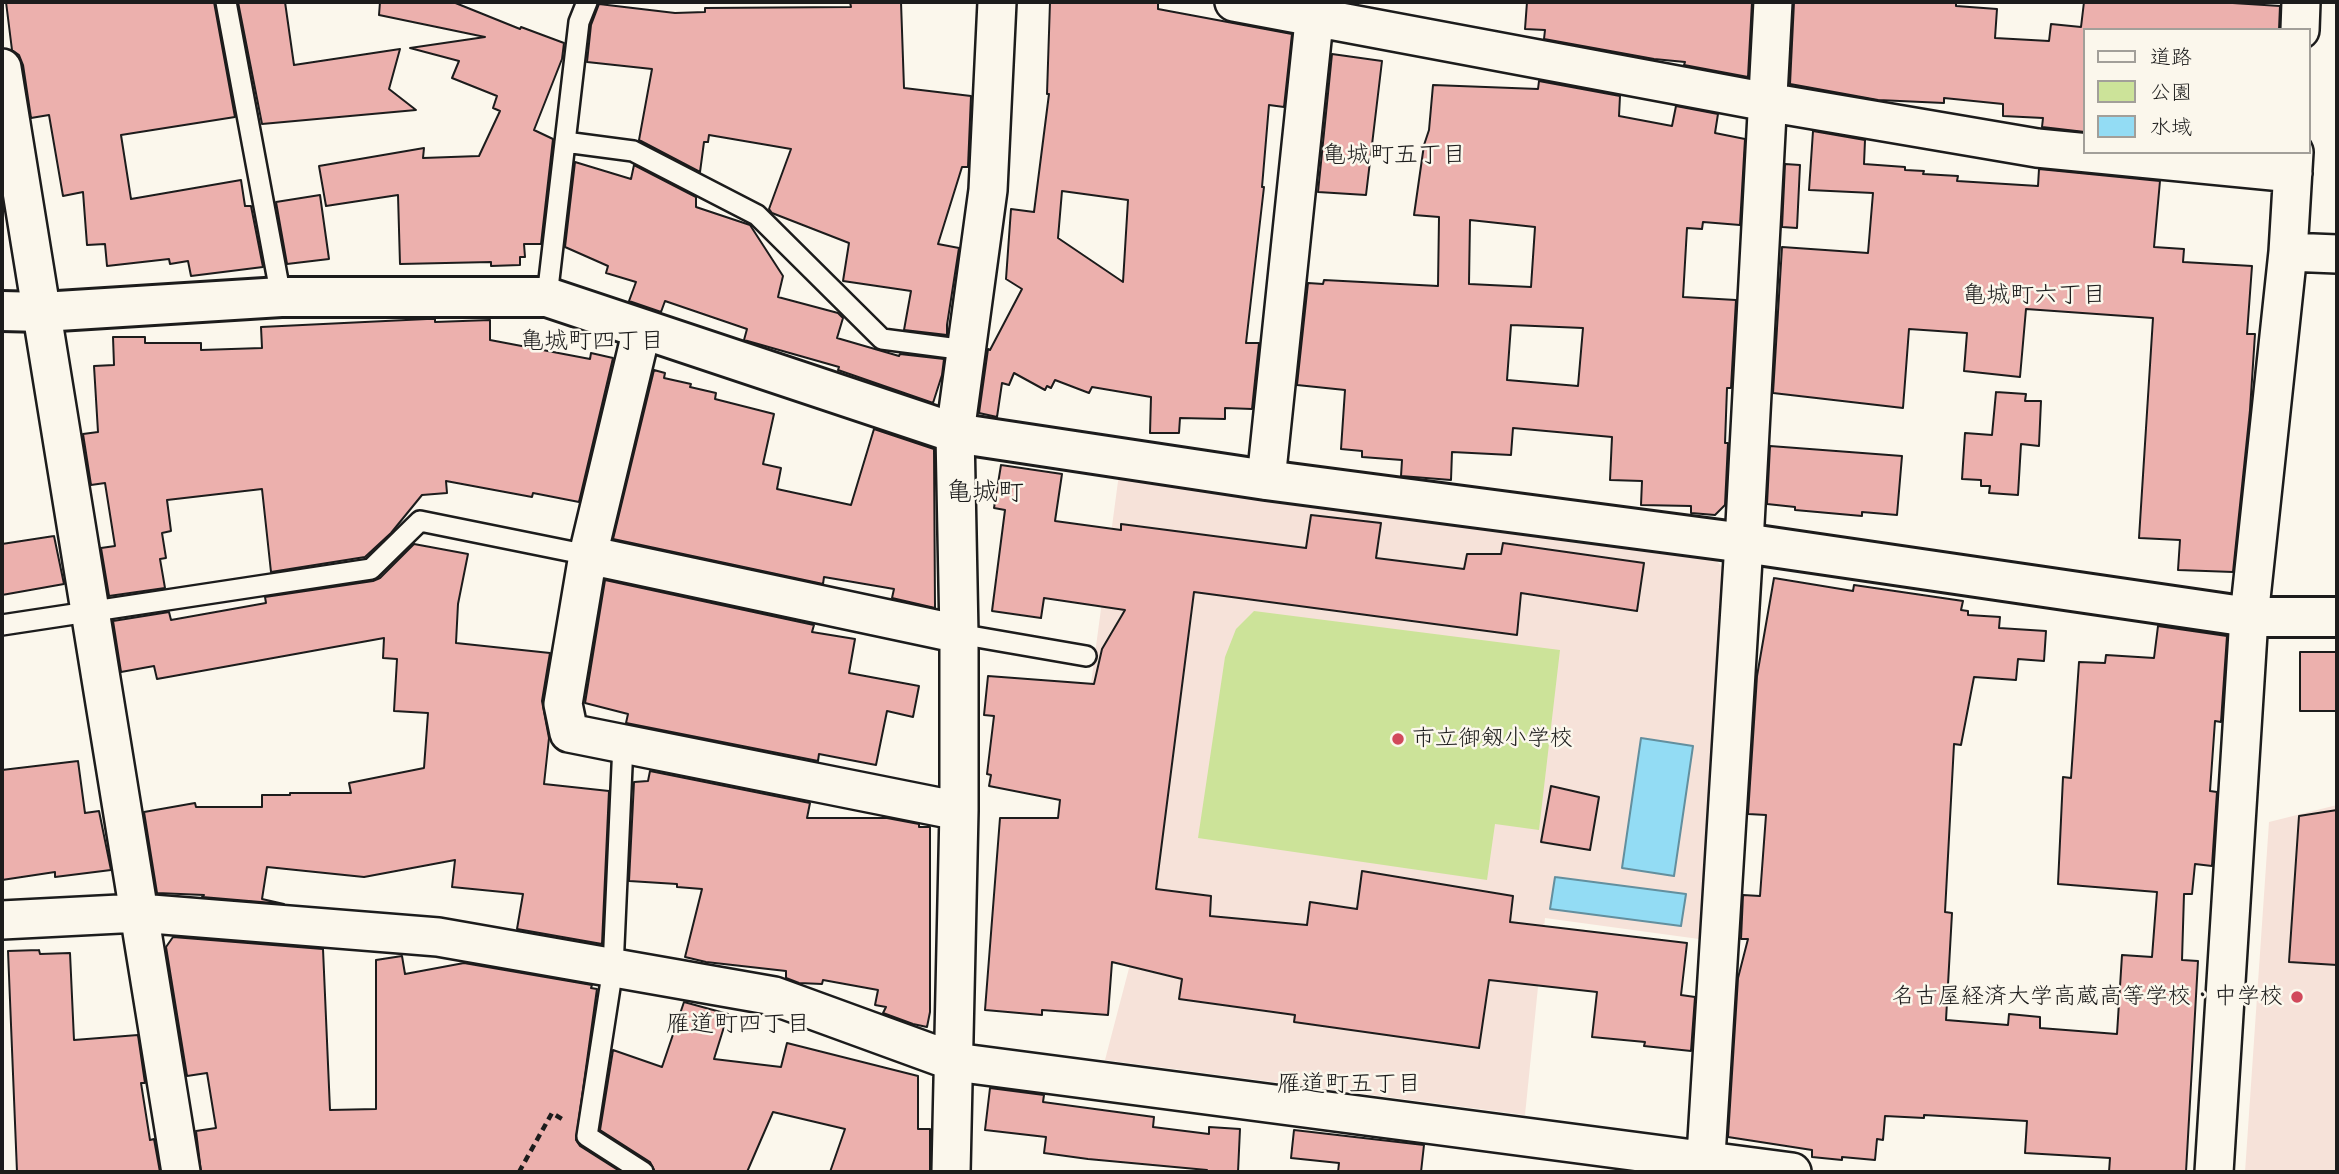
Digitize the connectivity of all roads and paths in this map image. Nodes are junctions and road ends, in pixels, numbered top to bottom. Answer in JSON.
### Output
{"nodes":[{"id":1,"x":226,"y":2,"type":"edge"},
{"id":2,"x":587,"y":2,"type":"edge"},
{"id":3,"x":996,"y":2,"type":"edge"},
{"id":4,"x":1234,"y":2,"type":"edge"},
{"id":5,"x":1773,"y":2,"type":"edge"},
{"id":6,"x":2301,"y":2,"type":"edge"},
{"id":7,"x":1315,"y":9,"type":"edge"},
{"id":8,"x":2300,"y":28,"type":"edge"},
{"id":9,"x":2,"y":68,"type":"edge"},
{"id":10,"x":1767,"y":102,"type":"junction"},
{"id":11,"x":565,"y":142,"type":"junction"},
{"id":12,"x":2084,"y":151,"type":"edge"},
{"id":13,"x":2147,"y":154,"type":"edge"},
{"id":14,"x":2293,"y":162,"type":"edge"},
{"id":15,"x":2288,"y":251,"type":"junction"},
{"id":16,"x":2337,"y":254,"type":"edge"},
{"id":17,"x":281,"y":297,"type":"junction"},
{"id":18,"x":547,"y":297,"type":"junction"},
{"id":19,"x":2,"y":312,"type":"edge"},
{"id":20,"x":42,"y":312,"type":"junction"},
{"id":21,"x":642,"y":328,"type":"junction"},
{"id":22,"x":966,"y":350,"type":"junction"},
{"id":23,"x":954,"y":433,"type":"junction"},
{"id":24,"x":1266,"y":480,"type":"junction"},
{"id":25,"x":1744,"y":543,"type":"junction"},
{"id":26,"x":589,"y":555,"type":"junction"},
{"id":27,"x":90,"y":611,"type":"junction"},
{"id":28,"x":2249,"y":617,"type":"junction"},
{"id":29,"x":2337,"y":617,"type":"edge"},
{"id":30,"x":2,"y":625,"type":"edge"},
{"id":31,"x":959,"y":634,"type":"junction"},
{"id":32,"x":1086,"y":656,"type":"dead end"},
{"id":33,"x":623,"y":744,"type":"junction"},
{"id":34,"x":959,"y":811,"type":"junction"},
{"id":35,"x":139,"y":913,"type":"junction"},
{"id":36,"x":2,"y":920,"type":"edge"},
{"id":37,"x":613,"y":968,"type":"junction"},
{"id":38,"x":954,"y":1062,"type":"junction"},
{"id":39,"x":587,"y":1136,"type":"junction"},
{"id":40,"x":1705,"y":1167,"type":"edge"},
{"id":41,"x":181,"y":1172,"type":"edge"},
{"id":42,"x":519,"y":1172,"type":"edge"},
{"id":43,"x":643,"y":1172,"type":"edge"},
{"id":44,"x":951,"y":1172,"type":"edge"},
{"id":45,"x":1792,"y":1172,"type":"edge"},
{"id":46,"x":2214,"y":1172,"type":"edge"}],
"edges":[{"from":1,"to":17,"type":"lane"},
{"from":2,"to":11,"type":"lane"},
{"from":3,"to":22,"type":"street"},
{"from":4,"to":7,"type":"street"},
{"from":5,"to":10,"type":"street"},
{"from":6,"to":8,"type":"street"},
{"from":7,"to":10,"type":"street"},
{"from":7,"to":24,"type":"street"},
{"from":9,"to":20,"type":"street"},
{"from":10,"to":12,"type":"street"},
{"from":10,"to":25,"type":"street"},
{"from":11,"to":18,"type":"lane"},
{"from":11,"to":22,"type":"lane"},
{"from":13,"to":14,"type":"street"},
{"from":14,"to":15,"type":"street"},
{"from":15,"to":16,"type":"street"},
{"from":15,"to":28,"type":"street"},
{"from":17,"to":18,"type":"street"},
{"from":17,"to":20,"type":"street"},
{"from":18,"to":21,"type":"street"},
{"from":19,"to":20,"type":"street"},
{"from":20,"to":27,"type":"street"},
{"from":21,"to":23,"type":"street"},
{"from":21,"to":26,"type":"street"},
{"from":22,"to":23,"type":"street"},
{"from":23,"to":24,"type":"street"},
{"from":23,"to":31,"type":"street"},
{"from":24,"to":25,"type":"street"},
{"from":25,"to":28,"type":"street"},
{"from":25,"to":40,"type":"street"},
{"from":26,"to":27,"type":"lane"},
{"from":26,"to":31,"type":"street"},
{"from":26,"to":33,"type":"street"},
{"from":27,"to":30,"type":"lane"},
{"from":27,"to":35,"type":"street"},
{"from":28,"to":29,"type":"street"},
{"from":28,"to":46,"type":"street"},
{"from":31,"to":32,"type":"lane"},
{"from":31,"to":34,"type":"street"},
{"from":33,"to":34,"type":"street"},
{"from":33,"to":37,"type":"lane"},
{"from":34,"to":38,"type":"street"},
{"from":35,"to":36,"type":"street"},
{"from":35,"to":37,"type":"street"},
{"from":35,"to":41,"type":"street"},
{"from":37,"to":38,"type":"street"},
{"from":37,"to":39,"type":"lane"},
{"from":38,"to":40,"type":"street"},
{"from":38,"to":44,"type":"street"},
{"from":39,"to":42,"type":"path"},
{"from":39,"to":43,"type":"lane"},
{"from":40,"to":45,"type":"street"}]}
